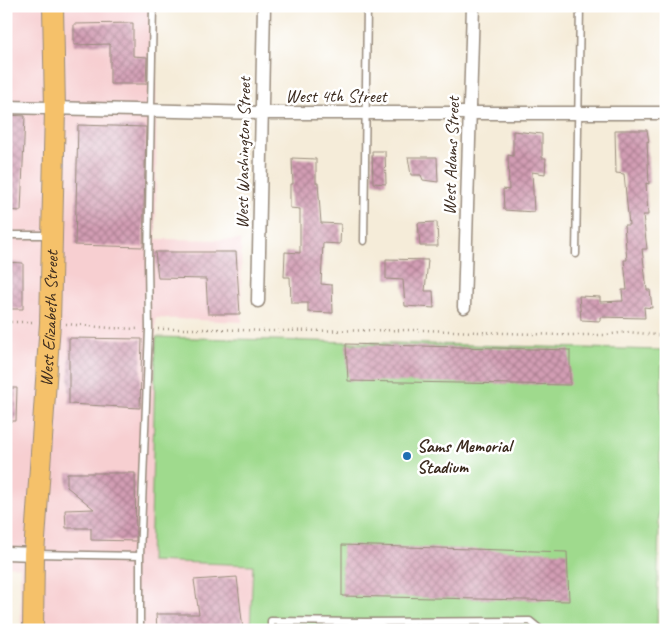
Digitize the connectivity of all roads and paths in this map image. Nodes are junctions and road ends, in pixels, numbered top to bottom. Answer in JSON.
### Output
{"nodes":[{"id":1,"x":53,"y":6,"type":"edge"},
{"id":2,"x":152,"y":6,"type":"edge"},
{"id":3,"x":264,"y":6,"type":"edge"},
{"id":4,"x":367,"y":6,"type":"edge"},
{"id":5,"x":473,"y":6,"type":"edge"},
{"id":6,"x":580,"y":6,"type":"edge"},
{"id":7,"x":6,"y":107,"type":"edge"},
{"id":8,"x":55,"y":109,"type":"junction"},
{"id":9,"x":152,"y":111,"type":"junction"},
{"id":10,"x":666,"y":113,"type":"edge"},
{"id":11,"x":261,"y":114,"type":"junction"},
{"id":12,"x":366,"y":114,"type":"junction"},
{"id":13,"x":470,"y":114,"type":"junction"},
{"id":14,"x":577,"y":114,"type":"junction"},
{"id":15,"x":6,"y":235,"type":"edge"},
{"id":16,"x":52,"y":235,"type":"junction"},
{"id":17,"x":364,"y":241,"type":"dead end"},
{"id":18,"x":576,"y":254,"type":"dead end"},
{"id":19,"x":258,"y":301,"type":"dead end"},
{"id":20,"x":464,"y":307,"type":"dead end"},
{"id":21,"x":6,"y":322,"type":"edge"},
{"id":22,"x":50,"y":323,"type":"junction"},
{"id":23,"x":149,"y":329,"type":"junction"},
{"id":24,"x":666,"y":336,"type":"edge"},
{"id":25,"x":6,"y":553,"type":"edge"},
{"id":26,"x":34,"y":554,"type":"junction"},
{"id":27,"x":140,"y":556,"type":"junction"},
{"id":28,"x":364,"y":622,"type":"junction"},
{"id":29,"x":33,"y":630,"type":"edge"},
{"id":30,"x":140,"y":630,"type":"edge"},
{"id":31,"x":271,"y":630,"type":"edge"},
{"id":32,"x":364,"y":630,"type":"edge"},
{"id":33,"x":541,"y":630,"type":"edge"}],
"edges":[{"from":1,"to":8,"type":"main road","name":"West Elizabeth Street"},
{"from":2,"to":9,"type":"lane"},
{"from":3,"to":11,"type":"street","name":"West Washington Street"},
{"from":4,"to":12,"type":"lane"},
{"from":5,"to":13,"type":"street","name":"West Adams Street"},
{"from":6,"to":14,"type":"lane"},
{"from":7,"to":8,"type":"street","name":"West 4th Street"},
{"from":8,"to":9,"type":"street","name":"West 4th Street"},
{"from":8,"to":16,"type":"main road","name":"West Elizabeth Street"},
{"from":9,"to":11,"type":"street","name":"West 4th Street"},
{"from":9,"to":23,"type":"lane"},
{"from":10,"to":14,"type":"street","name":"West 4th Street"},
{"from":11,"to":12,"type":"street","name":"West 4th Street"},
{"from":11,"to":19,"type":"street","name":"West Washington Street"},
{"from":12,"to":13,"type":"street","name":"West 4th Street"},
{"from":12,"to":17,"type":"lane"},
{"from":13,"to":14,"type":"street","name":"West 4th Street"},
{"from":13,"to":20,"type":"street","name":"West Adams Street"},
{"from":14,"to":18,"type":"lane"},
{"from":15,"to":16,"type":"lane"},
{"from":16,"to":22,"type":"main road","name":"West Elizabeth Street"},
{"from":21,"to":22,"type":"path"},
{"from":22,"to":23,"type":"path"},
{"from":22,"to":26,"type":"main road","name":"West Elizabeth Street"},
{"from":23,"to":24,"type":"path"},
{"from":23,"to":27,"type":"lane"},
{"from":25,"to":26,"type":"street"},
{"from":26,"to":27,"type":"lane"},
{"from":26,"to":29,"type":"main road","name":"West Elizabeth Street"},
{"from":27,"to":30,"type":"lane"},
{"from":28,"to":31,"type":"lane"},
{"from":28,"to":32,"type":"lane"},
{"from":28,"to":33,"type":"lane"}]}
